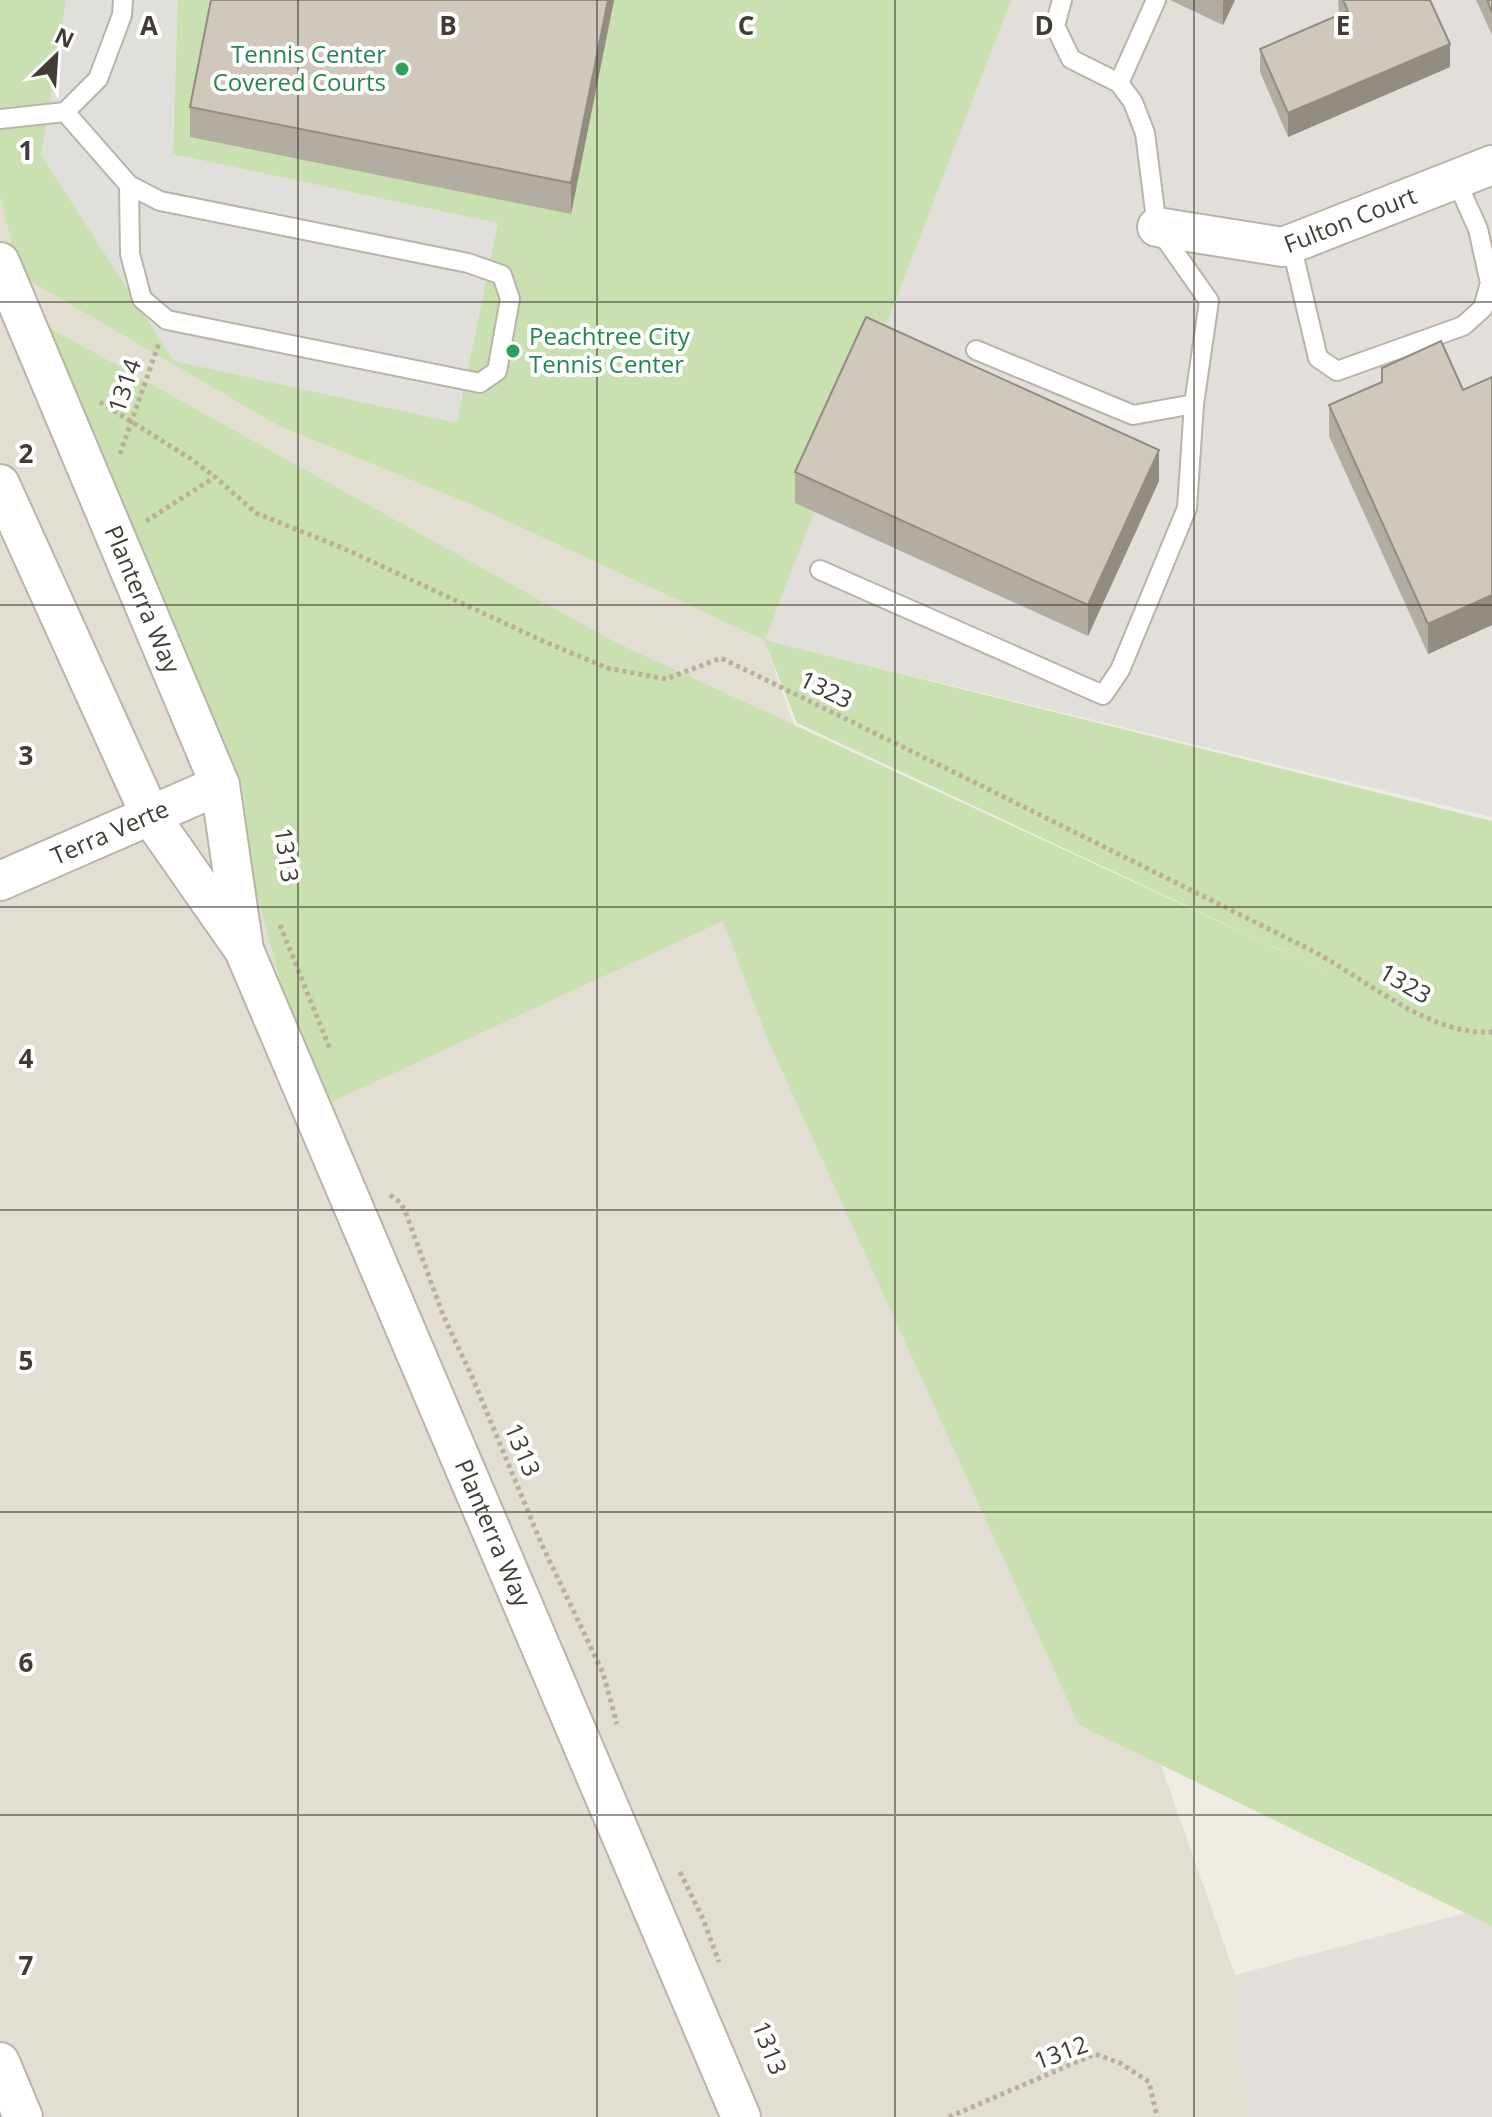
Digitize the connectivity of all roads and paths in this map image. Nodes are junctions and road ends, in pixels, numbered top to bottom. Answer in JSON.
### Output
{"nodes":[{"id":1,"x":123,"y":0,"type":"edge"},
{"id":2,"x":1062,"y":0,"type":"edge"},
{"id":3,"x":1156,"y":0,"type":"edge"},
{"id":4,"x":1119,"y":83,"type":"junction"},
{"id":5,"x":65,"y":112,"type":"junction"},
{"id":6,"x":0,"y":119,"type":"edge"},
{"id":7,"x":1492,"y":165,"type":"edge"},
{"id":8,"x":1456,"y":180,"type":"junction"},
{"id":9,"x":129,"y":185,"type":"junction"},
{"id":10,"x":1157,"y":227,"type":"junction"},
{"id":11,"x":1291,"y":244,"type":"junction"},
{"id":12,"x":0,"y":262,"type":"edge"},
{"id":13,"x":167,"y":320,"type":"junction"},
{"id":14,"x":976,"y":350,"type":"dead end"},
{"id":15,"x":92,"y":397,"type":"dead end"},
{"id":16,"x":1194,"y":404,"type":"junction"},
{"id":17,"x":132,"y":422,"type":"junction"},
{"id":18,"x":117,"y":463,"type":"dead end"},
{"id":19,"x":215,"y":477,"type":"junction"},
{"id":20,"x":0,"y":484,"type":"edge"},
{"id":21,"x":142,"y":523,"type":"dead end"},
{"id":22,"x":820,"y":570,"type":"dead end"},
{"id":23,"x":220,"y":785,"type":"junction"},
{"id":24,"x":151,"y":817,"type":"junction"},
{"id":25,"x":0,"y":881,"type":"edge"},
{"id":26,"x":277,"y":920,"type":"dead end"},
{"id":27,"x":244,"y":950,"type":"junction"},
{"id":28,"x":1492,"y":1032,"type":"edge"},
{"id":29,"x":331,"y":1052,"type":"dead end"},
{"id":30,"x":385,"y":1187,"type":"dead end"},
{"id":31,"x":617,"y":1727,"type":"dead end"},
{"id":32,"x":674,"y":1860,"type":"dead end"},
{"id":33,"x":724,"y":1977,"type":"dead end"},
{"id":34,"x":0,"y":2062,"type":"edge"},
{"id":35,"x":23,"y":2117,"type":"edge"},
{"id":36,"x":741,"y":2117,"type":"edge"},
{"id":37,"x":949,"y":2117,"type":"edge"},
{"id":38,"x":1157,"y":2117,"type":"edge"}],
"edges":[{"from":1,"to":5,"type":"lane"},
{"from":2,"to":4,"type":"lane"},
{"from":3,"to":4,"type":"lane"},
{"from":4,"to":10,"type":"lane"},
{"from":5,"to":6,"type":"lane"},
{"from":5,"to":9,"type":"lane"},
{"from":7,"to":8,"type":"street","name":"Fulton Court"},
{"from":8,"to":11,"type":"street","name":"Fulton Court"},
{"from":8,"to":11,"type":"lane"},
{"from":9,"to":13,"type":"lane"},
{"from":9,"to":13,"type":"lane"},
{"from":10,"to":11,"type":"street","name":"Fulton Court"},
{"from":10,"to":16,"type":"lane"},
{"from":12,"to":23,"type":"street","name":"Planterra Way"},
{"from":13,"to":17,"type":"path","name":"1314"},
{"from":14,"to":16,"type":"lane"},
{"from":15,"to":17,"type":"path","name":"1323"},
{"from":16,"to":22,"type":"lane"},
{"from":17,"to":18,"type":"path","name":"1314"},
{"from":17,"to":19,"type":"path","name":"1323"},
{"from":19,"to":21,"type":"path"},
{"from":19,"to":28,"type":"path","name":"1323"},
{"from":20,"to":24,"type":"street","name":"Planterra Way"},
{"from":23,"to":24,"type":"street","name":"Terra Verte"},
{"from":23,"to":27,"type":"street","name":"Planterra Way"},
{"from":24,"to":25,"type":"street","name":"Terra Verte"},
{"from":24,"to":27,"type":"street","name":"Planterra Way"},
{"from":26,"to":29,"type":"path","name":"1313"},
{"from":27,"to":36,"type":"street","name":"Planterra Way"},
{"from":30,"to":31,"type":"path","name":"1313"},
{"from":32,"to":33,"type":"path"},
{"from":34,"to":35,"type":"street"},
{"from":37,"to":38,"type":"path","name":"1312"}]}
